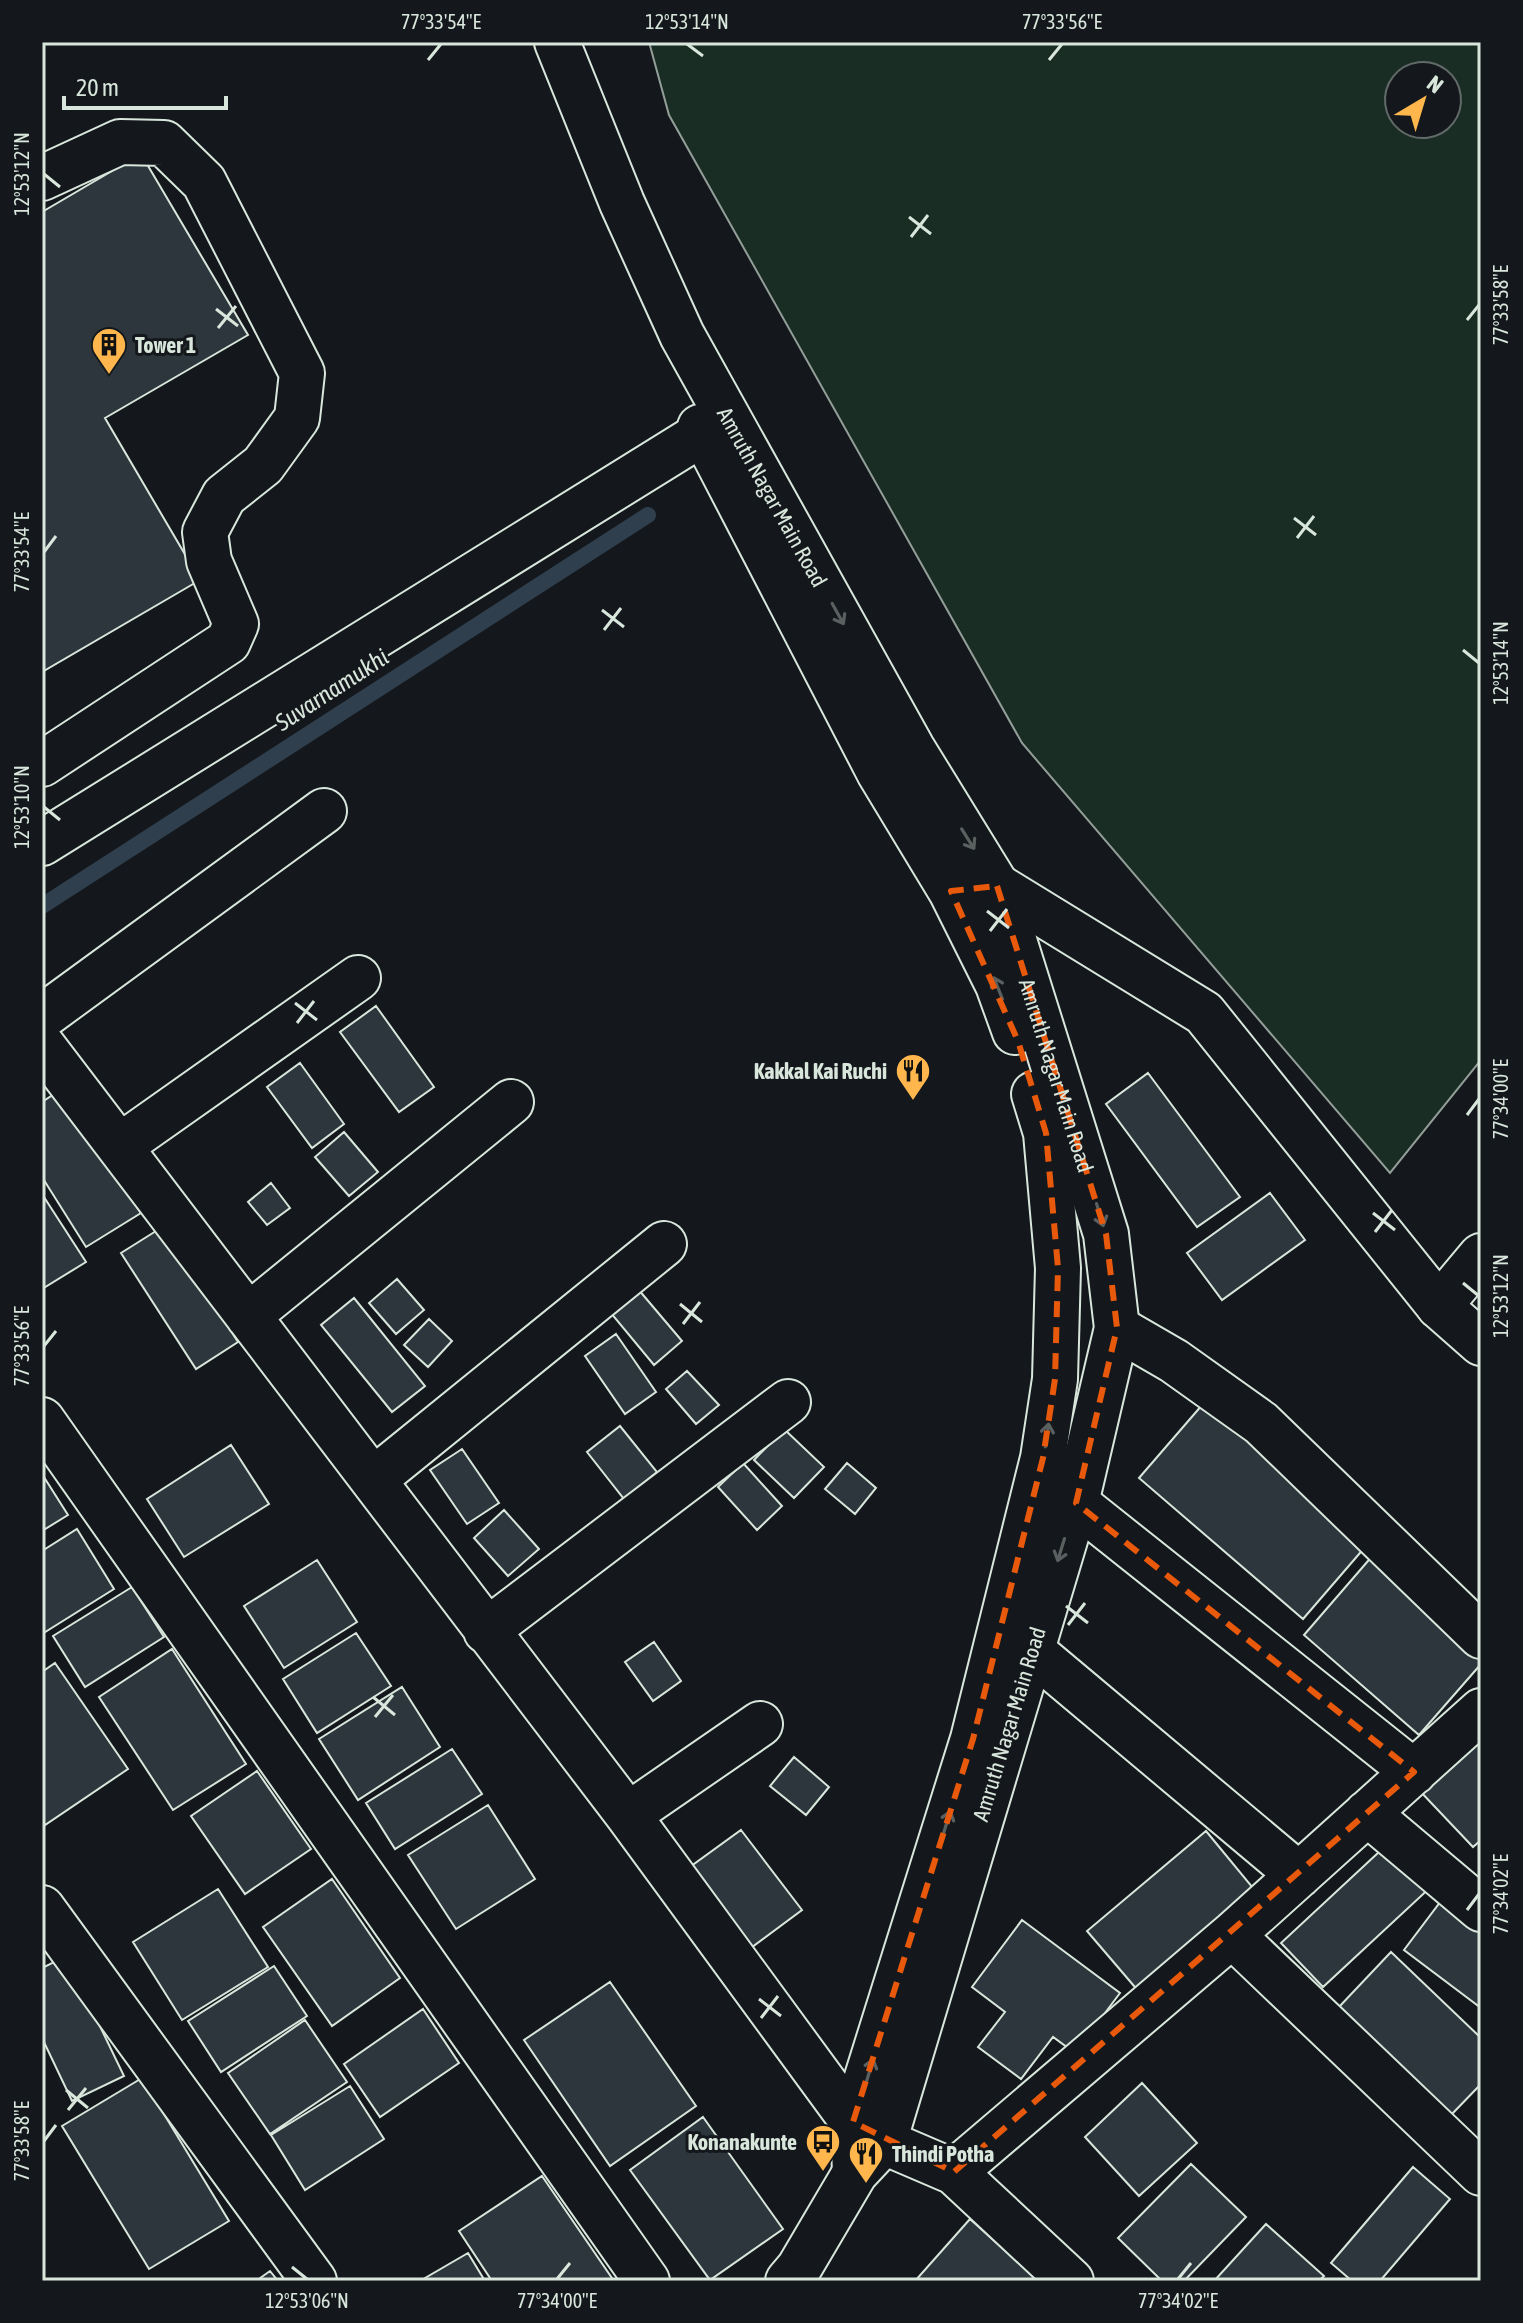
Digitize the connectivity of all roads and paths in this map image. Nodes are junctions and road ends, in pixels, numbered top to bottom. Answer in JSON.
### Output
{"nodes":[{"id":1,"x":529,"y":42,"type":"edge"},
{"id":2,"x":557,"y":42,"type":"edge"},
{"id":3,"x":42,"y":178,"type":"edge"},
{"id":4,"x":703,"y":433,"type":"junction"},
{"id":5,"x":42,"y":764,"type":"edge"},
{"id":6,"x":324,"y":811,"type":"dead end"},
{"id":7,"x":42,"y":843,"type":"edge"},
{"id":8,"x":997,"y":886,"type":"junction"},
{"id":9,"x":951,"y":891,"type":"junction"},
{"id":10,"x":358,"y":978,"type":"dead end"},
{"id":11,"x":42,"y":1017,"type":"edge"},
{"id":12,"x":42,"y":1045,"type":"edge"},
{"id":13,"x":511,"y":1102,"type":"dead end"},
{"id":14,"x":120,"y":1146,"type":"junction"},
{"id":15,"x":664,"y":1244,"type":"dead end"},
{"id":16,"x":1481,"y":1256,"type":"edge"},
{"id":17,"x":1439,"y":1306,"type":"junction"},
{"id":18,"x":248,"y":1316,"type":"junction"},
{"id":19,"x":1117,"y":1328,"type":"junction"},
{"id":20,"x":1481,"y":1343,"type":"edge"},
{"id":21,"x":788,"y":1402,"type":"dead end"},
{"id":22,"x":42,"y":1420,"type":"edge"},
{"id":23,"x":373,"y":1480,"type":"junction"},
{"id":24,"x":1076,"y":1503,"type":"junction"},
{"id":25,"x":486,"y":1631,"type":"junction"},
{"id":26,"x":1481,"y":1636,"type":"edge"},
{"id":27,"x":1031,"y":1650,"type":"junction"},
{"id":28,"x":1481,"y":1711,"type":"edge"},
{"id":29,"x":760,"y":1724,"type":"dead end"},
{"id":30,"x":1414,"y":1772,"type":"junction"},
{"id":31,"x":1367,"y":1813,"type":"junction"},
{"id":32,"x":628,"y":1815,"type":"junction"},
{"id":33,"x":1299,"y":1875,"type":"junction"},
{"id":34,"x":42,"y":1908,"type":"edge"},
{"id":35,"x":1481,"y":1909,"type":"edge"},
{"id":36,"x":1232,"y":1935,"type":"junction"},
{"id":37,"x":864,"y":2146,"type":"junction"},
{"id":38,"x":954,"y":2172,"type":"junction"},
{"id":39,"x":1481,"y":2173,"type":"edge"},
{"id":40,"x":314,"y":2281,"type":"edge"},
{"id":41,"x":647,"y":2281,"type":"edge"},
{"id":42,"x":788,"y":2281,"type":"edge"},
{"id":43,"x":1071,"y":2281,"type":"edge"}],
"edges":[{"from":1,"to":4,"type":"street","name":"Amruth Nagar Main Road"},
{"from":2,"to":8,"type":"street","name":"Amruth Nagar Main Road","one_way":true},
{"from":3,"to":5,"type":"street"},
{"from":4,"to":7,"type":"street"},
{"from":4,"to":9,"type":"street","name":"Amruth Nagar Main Road"},
{"from":6,"to":11,"type":"street"},
{"from":8,"to":9,"type":"street"},
{"from":8,"to":17,"type":"street"},
{"from":8,"to":19,"type":"street","name":"Amruth Nagar Main Road","one_way":true},
{"from":37,"to":9,"type":"street","name":"Amruth Nagar Main Road","one_way":true},
{"from":10,"to":14,"type":"street"},
{"from":12,"to":14,"type":"street"},
{"from":13,"to":18,"type":"street"},
{"from":14,"to":18,"type":"street"},
{"from":15,"to":23,"type":"street"},
{"from":16,"to":17,"type":"street"},
{"from":17,"to":20,"type":"street"},
{"from":18,"to":23,"type":"street"},
{"from":19,"to":24,"type":"street","name":"Amruth Nagar Main Road"},
{"from":19,"to":26,"type":"street"},
{"from":21,"to":25,"type":"street"},
{"from":22,"to":41,"type":"street"},
{"from":23,"to":25,"type":"street"},
{"from":24,"to":27,"type":"street","name":"Amruth Nagar Main Road","one_way":true},
{"from":24,"to":30,"type":"street"},
{"from":25,"to":32,"type":"street"},
{"from":27,"to":33,"type":"street"},
{"from":27,"to":37,"type":"street","name":"Amruth Nagar Main Road"},
{"from":28,"to":30,"type":"street"},
{"from":29,"to":32,"type":"street"},
{"from":30,"to":31,"type":"street"},
{"from":31,"to":33,"type":"street"},
{"from":31,"to":35,"type":"street"},
{"from":32,"to":37,"type":"street"},
{"from":33,"to":36,"type":"street"},
{"from":34,"to":40,"type":"street"},
{"from":36,"to":38,"type":"street"},
{"from":36,"to":39,"type":"street"},
{"from":37,"to":38,"type":"street"},
{"from":37,"to":42,"type":"street","name":"Amruth Nagar Main Road"},
{"from":38,"to":43,"type":"street"}]}
